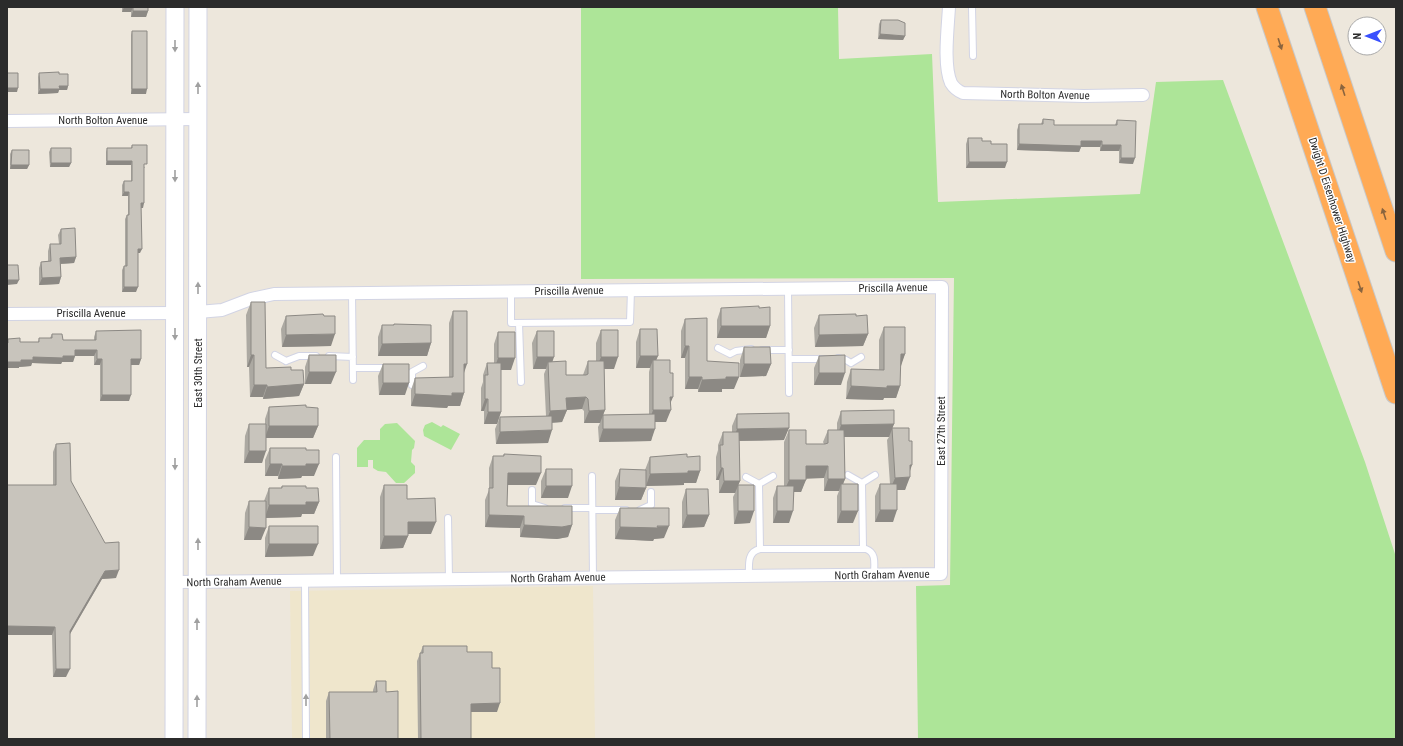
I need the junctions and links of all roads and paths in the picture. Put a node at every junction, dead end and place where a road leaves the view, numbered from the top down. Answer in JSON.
{"nodes":[{"id":1,"x":175,"y":7,"type":"edge"},
{"id":2,"x":198,"y":7,"type":"edge"},
{"id":3,"x":949,"y":7,"type":"edge"},
{"id":4,"x":972,"y":7,"type":"edge"},
{"id":5,"x":1267,"y":7,"type":"edge"},
{"id":6,"x":1315,"y":7,"type":"edge"},
{"id":7,"x":973,"y":56,"type":"dead end"},
{"id":8,"x":1143,"y":95,"type":"dead end"},
{"id":9,"x":175,"y":119,"type":"junction"},
{"id":10,"x":198,"y":119,"type":"junction"},
{"id":11,"x":7,"y":121,"type":"edge"},
{"id":12,"x":1396,"y":250,"type":"edge"},
{"id":13,"x":942,"y":287,"type":"joint"},
{"id":14,"x":788,"y":289,"type":"junction"},
{"id":15,"x":631,"y":290,"type":"junction"},
{"id":16,"x":511,"y":292,"type":"junction"},
{"id":17,"x":352,"y":293,"type":"junction"},
{"id":18,"x":198,"y":312,"type":"junction"},
{"id":19,"x":175,"y":313,"type":"junction"},
{"id":20,"x":7,"y":314,"type":"edge"},
{"id":21,"x":519,"y":323,"type":"junction"},
{"id":22,"x":718,"y":348,"type":"dead end"},
{"id":23,"x":789,"y":350,"type":"junction"},
{"id":24,"x":275,"y":355,"type":"dead end"},
{"id":25,"x":353,"y":357,"type":"junction"},
{"id":26,"x":861,"y":357,"type":"dead end"},
{"id":27,"x":789,"y":359,"type":"junction"},
{"id":28,"x":423,"y":366,"type":"dead end"},
{"id":29,"x":353,"y":368,"type":"junction"},
{"id":30,"x":394,"y":368,"type":"edge"},
{"id":31,"x":353,"y":380,"type":"dead end"},
{"id":32,"x":521,"y":382,"type":"dead end"},
{"id":33,"x":412,"y":385,"type":"dead end"},
{"id":34,"x":789,"y":393,"type":"dead end"},
{"id":35,"x":1396,"y":393,"type":"edge"},
{"id":36,"x":336,"y":457,"type":"dead end"},
{"id":37,"x":848,"y":475,"type":"dead end"},
{"id":38,"x":876,"y":475,"type":"dead end"},
{"id":39,"x":592,"y":476,"type":"dead end"},
{"id":40,"x":773,"y":476,"type":"dead end"},
{"id":41,"x":746,"y":477,"type":"dead end"},
{"id":42,"x":862,"y":483,"type":"junction"},
{"id":43,"x":759,"y":484,"type":"junction"},
{"id":44,"x":532,"y":490,"type":"edge"},
{"id":45,"x":651,"y":492,"type":"edge"},
{"id":46,"x":550,"y":508,"type":"edge"},
{"id":47,"x":557,"y":508,"type":"edge"},
{"id":48,"x":592,"y":509,"type":"junction"},
{"id":49,"x":448,"y":518,"type":"dead end"},
{"id":50,"x":760,"y":548,"type":"junction"},
{"id":51,"x":863,"y":548,"type":"junction"},
{"id":52,"x":941,"y":574,"type":"joint"},
{"id":53,"x":874,"y":575,"type":"junction"},
{"id":54,"x":749,"y":576,"type":"junction"},
{"id":55,"x":593,"y":578,"type":"junction"},
{"id":56,"x":449,"y":579,"type":"junction"},
{"id":57,"x":337,"y":580,"type":"junction"},
{"id":58,"x":305,"y":581,"type":"junction"},
{"id":59,"x":175,"y":582,"type":"junction"},
{"id":60,"x":198,"y":583,"type":"junction"},
{"id":61,"x":174,"y":739,"type":"edge"},
{"id":62,"x":197,"y":739,"type":"edge"},
{"id":63,"x":306,"y":739,"type":"edge"}],
"edges":[{"from":1,"to":9,"type":"main road","name":"East 30th Street","one_way":true},
{"from":10,"to":2,"type":"main road","name":"East 30th Street","one_way":true},
{"from":3,"to":8,"type":"street","name":"North Bolton Avenue"},
{"from":4,"to":7,"type":"lane"},
{"from":5,"to":35,"type":"highway","name":"Dwight D Eisenhower Highway","one_way":true},
{"from":12,"to":6,"type":"highway","one_way":true},
{"from":9,"to":10,"type":"street","name":"North Bolton Avenue"},
{"from":9,"to":11,"type":"street","name":"North Bolton Avenue"},
{"from":9,"to":19,"type":"main road","name":"East 30th Street","one_way":true},
{"from":18,"to":10,"type":"main road","name":"East 30th Street","one_way":true},
{"from":13,"to":14,"type":"street","name":"Priscilla Avenue"},
{"from":13,"to":52,"type":"street","name":"East 27th Street"},
{"from":14,"to":15,"type":"street","name":"Priscilla Avenue"},
{"from":14,"to":23,"type":"lane"},
{"from":15,"to":16,"type":"street","name":"Priscilla Avenue"},
{"from":15,"to":21,"type":"lane"},
{"from":16,"to":17,"type":"street","name":"Priscilla Avenue"},
{"from":16,"to":21,"type":"lane"},
{"from":17,"to":18,"type":"street","name":"Priscilla Avenue"},
{"from":17,"to":25,"type":"lane"},
{"from":60,"to":18,"type":"main road","name":"East 30th Street","one_way":true},
{"from":19,"to":20,"type":"street","name":"Priscilla Avenue"},
{"from":19,"to":59,"type":"main road","name":"East 30th Street","one_way":true},
{"from":21,"to":32,"type":"lane"},
{"from":22,"to":23,"type":"lane"},
{"from":23,"to":27,"type":"lane"},
{"from":24,"to":25,"type":"lane"},
{"from":25,"to":29,"type":"lane"},
{"from":26,"to":27,"type":"lane"},
{"from":27,"to":34,"type":"lane"},
{"from":28,"to":33,"type":"lane"},
{"from":29,"to":30,"type":"lane"},
{"from":29,"to":31,"type":"lane"},
{"from":36,"to":57,"type":"lane"},
{"from":37,"to":42,"type":"lane"},
{"from":38,"to":42,"type":"lane"},
{"from":39,"to":48,"type":"lane"},
{"from":40,"to":43,"type":"lane"},
{"from":41,"to":43,"type":"lane"},
{"from":42,"to":51,"type":"lane"},
{"from":43,"to":50,"type":"lane"},
{"from":44,"to":46,"type":"lane"},
{"from":45,"to":48,"type":"lane"},
{"from":47,"to":48,"type":"lane"},
{"from":48,"to":55,"type":"lane"},
{"from":49,"to":56,"type":"lane"},
{"from":50,"to":51,"type":"lane"},
{"from":50,"to":54,"type":"lane"},
{"from":51,"to":53,"type":"lane"},
{"from":52,"to":53,"type":"street","name":"North Graham Avenue"},
{"from":53,"to":54,"type":"street","name":"North Graham Avenue"},
{"from":54,"to":55,"type":"street","name":"North Graham Avenue"},
{"from":55,"to":56,"type":"street","name":"North Graham Avenue"},
{"from":56,"to":57,"type":"street","name":"North Graham Avenue"},
{"from":57,"to":58,"type":"street","name":"North Graham Avenue"},
{"from":58,"to":60,"type":"street","name":"North Graham Avenue"},
{"from":63,"to":58,"type":"lane","one_way":true},
{"from":59,"to":60,"type":"street","name":"North Graham Avenue"},
{"from":59,"to":61,"type":"main road","name":"East 30th Street"},
{"from":62,"to":60,"type":"main road","name":"East 30th Street","one_way":true}]}
